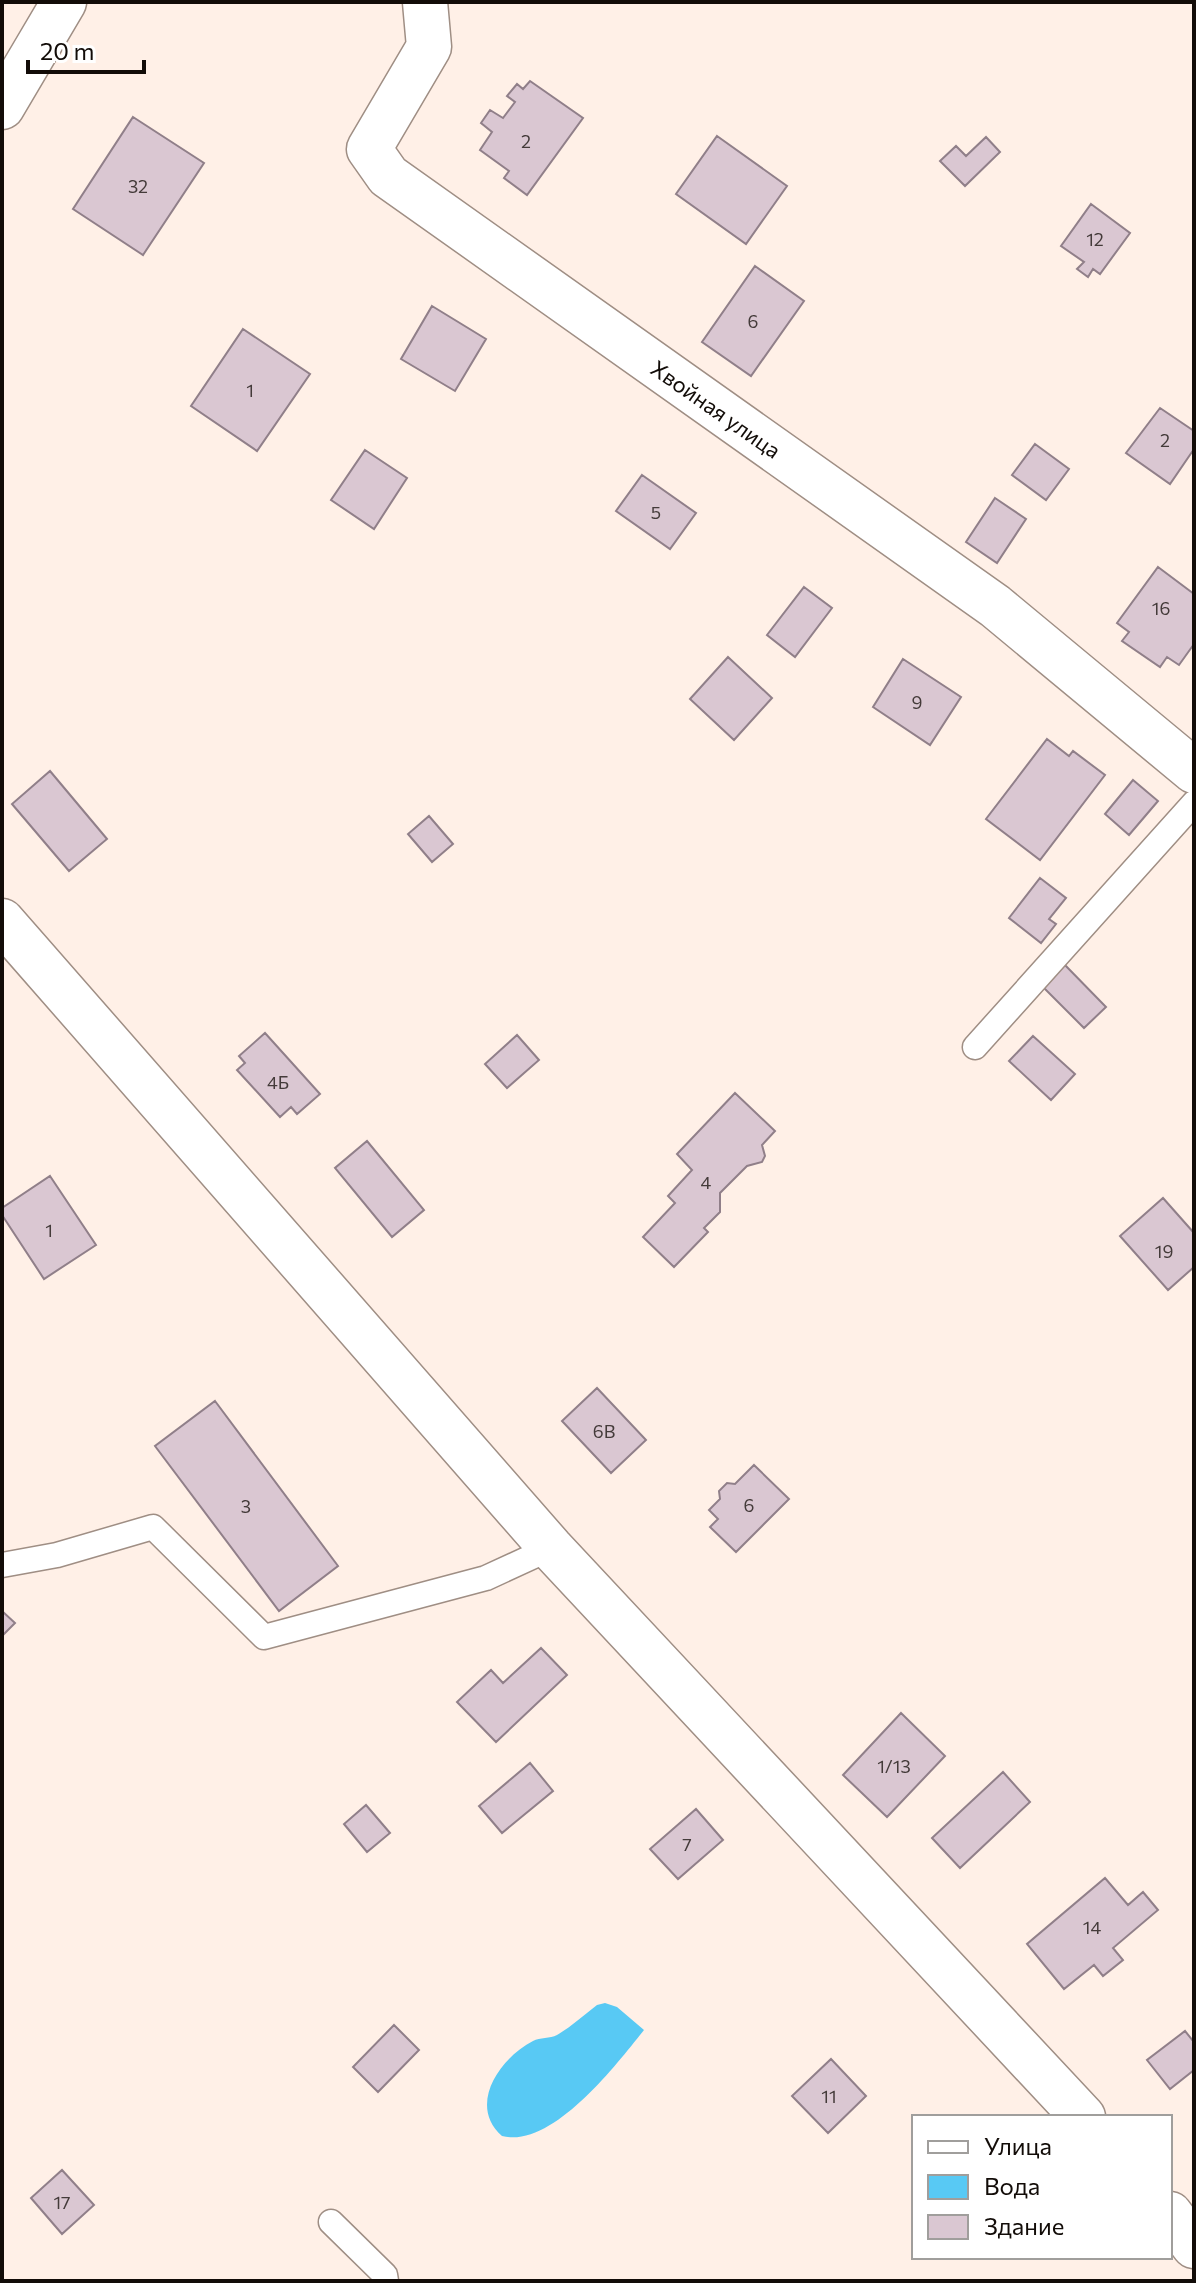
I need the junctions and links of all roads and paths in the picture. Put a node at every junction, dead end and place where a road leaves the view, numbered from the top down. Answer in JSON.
{"nodes":[{"id":1,"x":64,"y":2,"type":"edge"},
{"id":2,"x":425,"y":2,"type":"edge"},
{"id":3,"x":2,"y":107,"type":"edge"},
{"id":4,"x":1189,"y":754,"type":"edge"},
{"id":5,"x":1194,"y":803,"type":"edge"},
{"id":6,"x":2,"y":921,"type":"edge"},
{"id":7,"x":975,"y":1047,"type":"dead end"},
{"id":8,"x":551,"y":1548,"type":"junction"},
{"id":9,"x":2,"y":1565,"type":"edge"},
{"id":10,"x":1081,"y":2115,"type":"edge"},
{"id":11,"x":1172,"y":2217,"type":"edge"},
{"id":12,"x":331,"y":2222,"type":"dead end"},
{"id":13,"x":1194,"y":2246,"type":"edge"},
{"id":14,"x":386,"y":2281,"type":"edge"}],
"edges":[{"from":1,"to":3,"type":"street"},
{"from":2,"to":4,"type":"street","name":"Хвойная улица"},
{"from":5,"to":7,"type":"lane"},
{"from":6,"to":8,"type":"street"},
{"from":8,"to":9,"type":"lane"},
{"from":8,"to":10,"type":"street"},
{"from":11,"to":13,"type":"street"},
{"from":12,"to":14,"type":"lane"}]}
